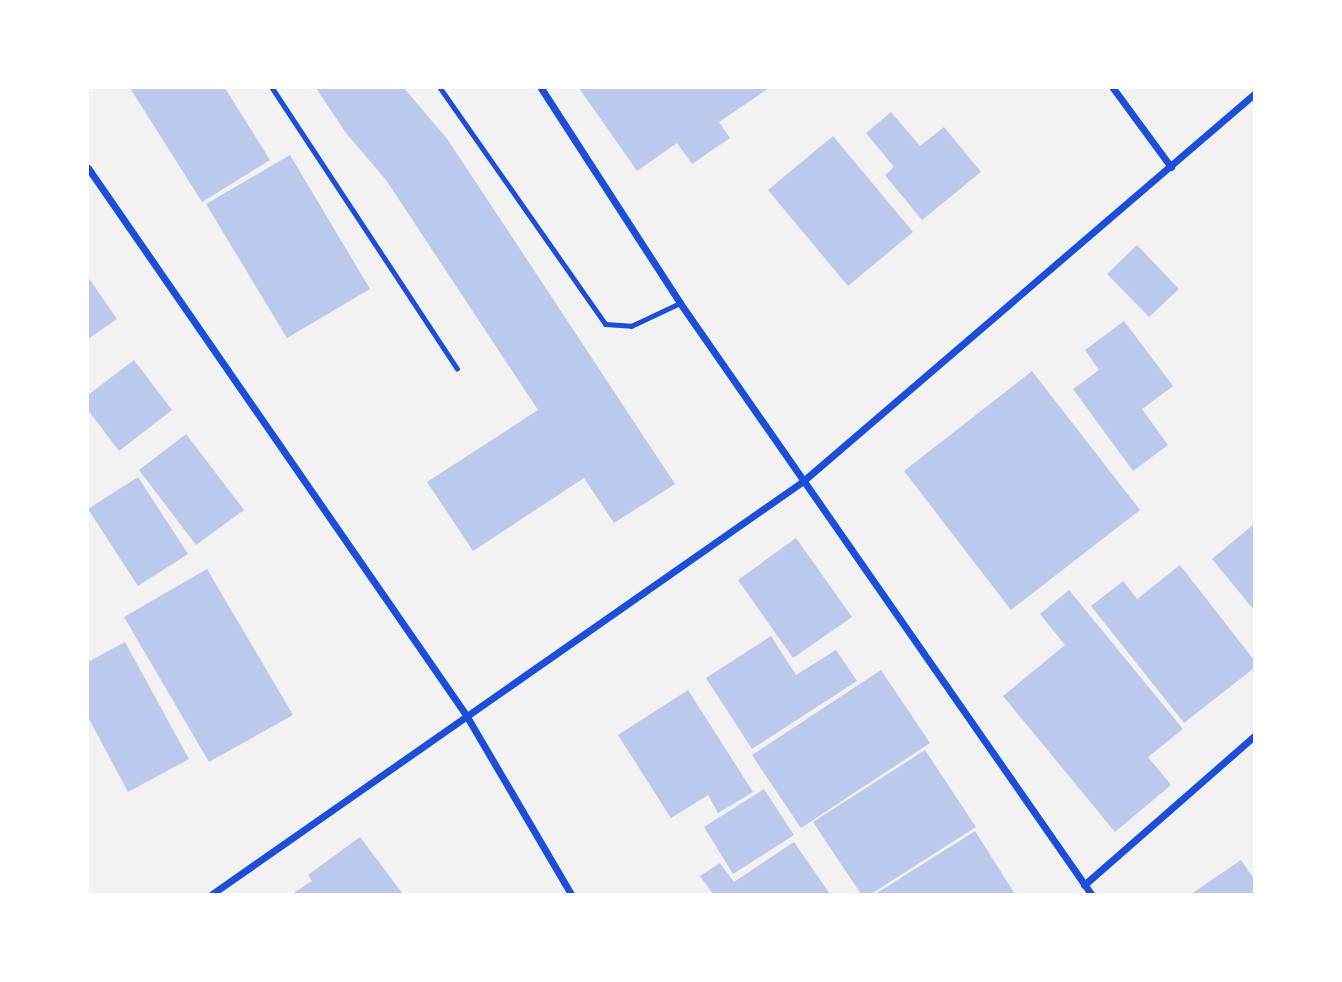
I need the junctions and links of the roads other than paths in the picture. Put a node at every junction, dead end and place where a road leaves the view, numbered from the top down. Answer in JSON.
{"nodes":[{"id":1,"x":272,"y":88,"type":"edge"},
{"id":2,"x":440,"y":88,"type":"edge"},
{"id":3,"x":541,"y":88,"type":"edge"},
{"id":4,"x":1113,"y":88,"type":"edge"},
{"id":5,"x":1255,"y":94,"type":"edge"},
{"id":6,"x":1171,"y":167,"type":"junction"},
{"id":7,"x":88,"y":168,"type":"edge"},
{"id":8,"x":680,"y":303,"type":"junction"},
{"id":9,"x":457,"y":369,"type":"dead end"},
{"id":10,"x":802,"y":482,"type":"junction"},
{"id":11,"x":466,"y":715,"type":"junction"},
{"id":12,"x":1255,"y":736,"type":"edge"},
{"id":13,"x":1084,"y":885,"type":"junction"},
{"id":14,"x":212,"y":894,"type":"edge"},
{"id":15,"x":571,"y":894,"type":"edge"},
{"id":16,"x":1091,"y":894,"type":"edge"}],
"edges":[{"from":1,"to":9,"type":"lane"},
{"from":2,"to":8,"type":"lane"},
{"from":3,"to":8,"type":"street"},
{"from":4,"to":6,"type":"street"},
{"from":5,"to":6,"type":"street"},
{"from":6,"to":10,"type":"street"},
{"from":7,"to":11,"type":"street"},
{"from":8,"to":10,"type":"street"},
{"from":10,"to":11,"type":"street"},
{"from":10,"to":13,"type":"street"},
{"from":11,"to":14,"type":"street"},
{"from":11,"to":15,"type":"street"},
{"from":12,"to":13,"type":"street"},
{"from":13,"to":16,"type":"street"}]}
